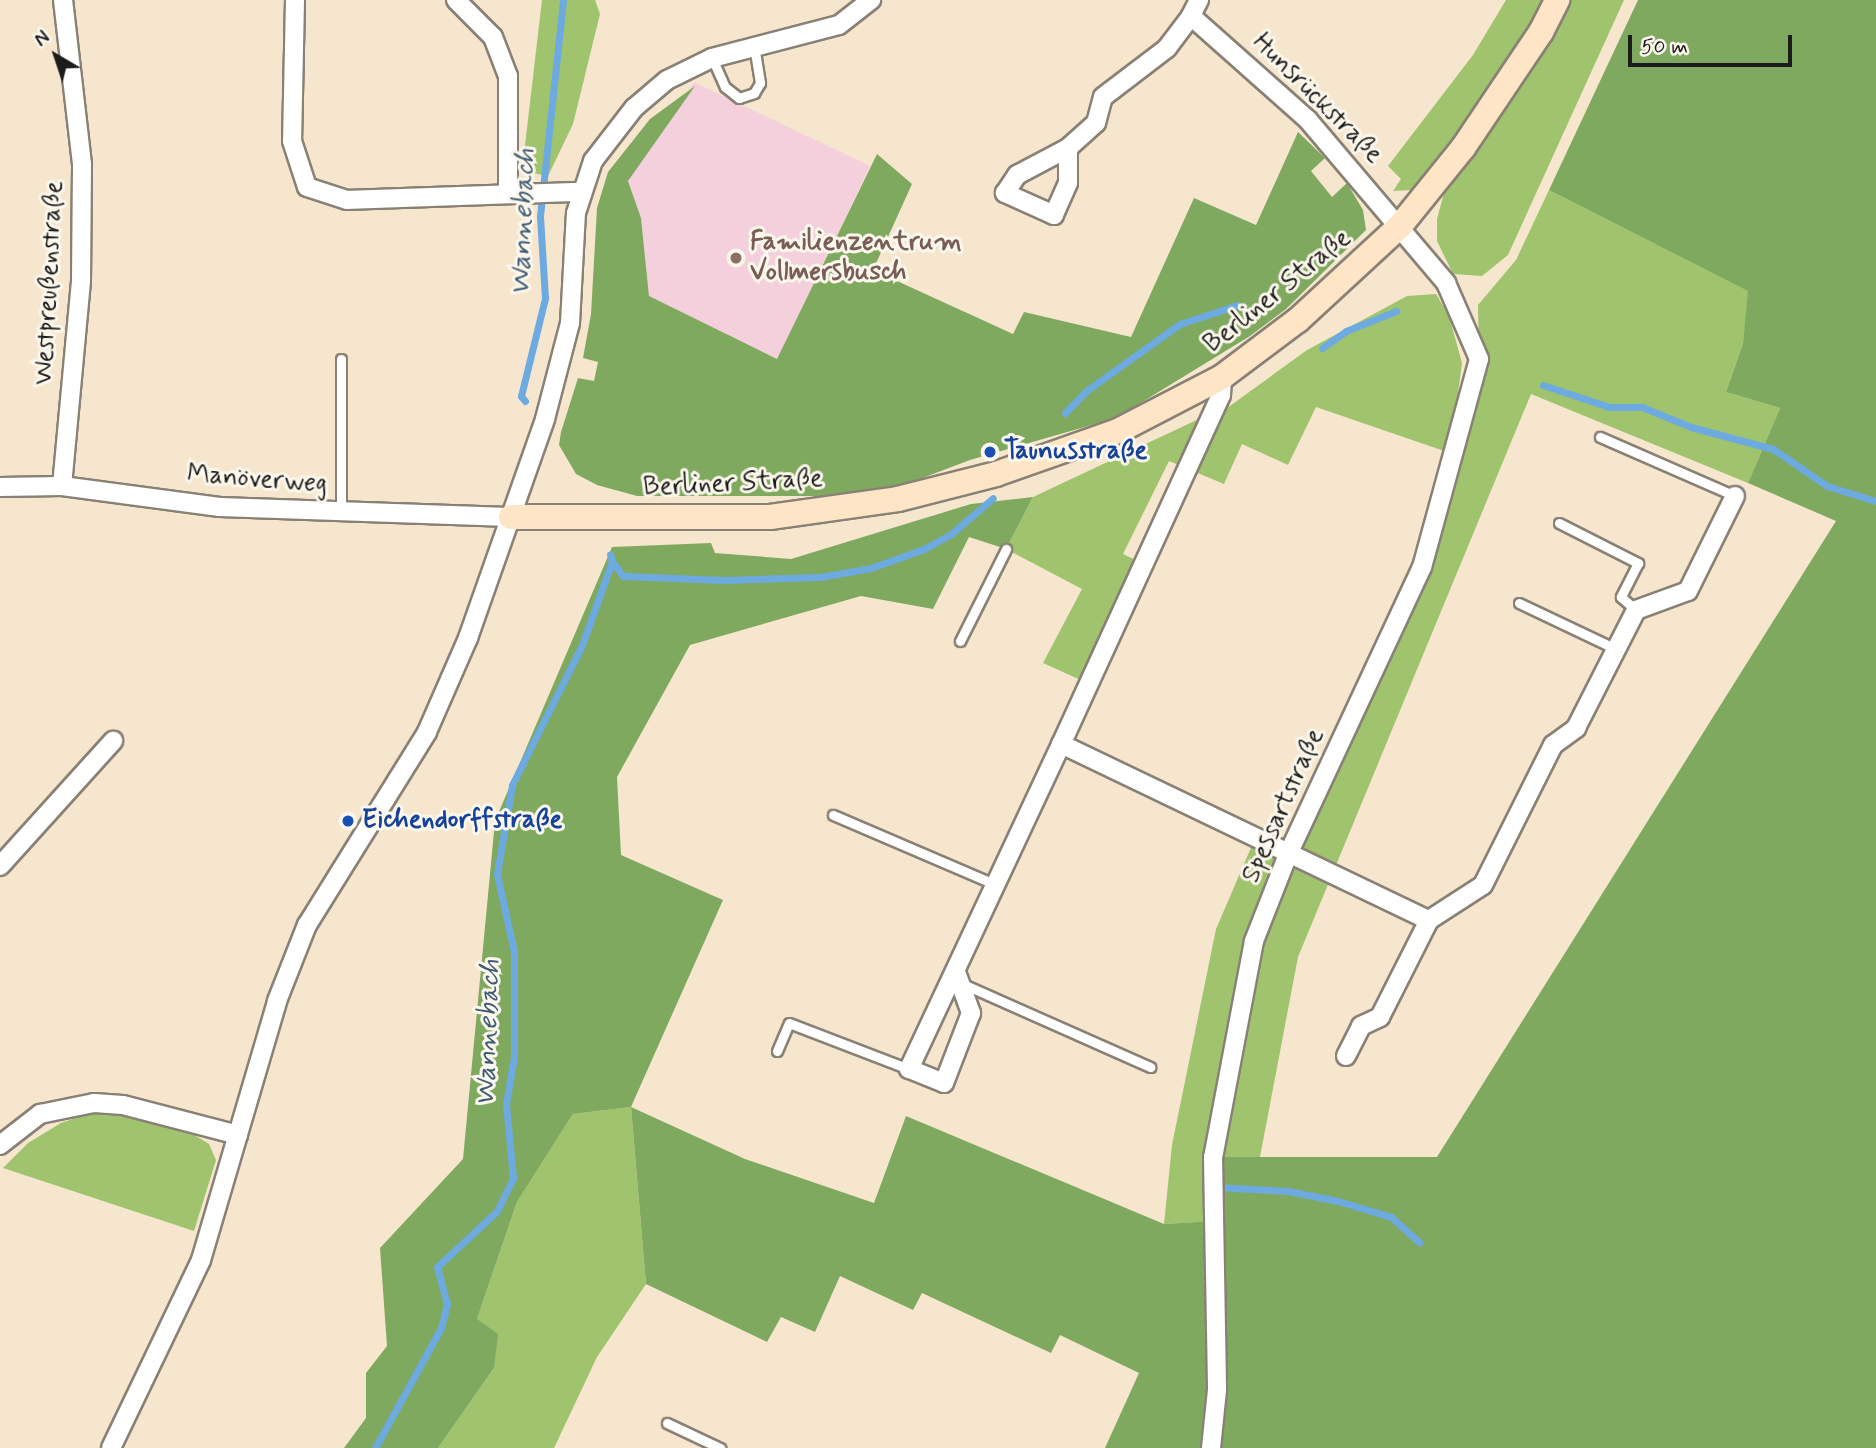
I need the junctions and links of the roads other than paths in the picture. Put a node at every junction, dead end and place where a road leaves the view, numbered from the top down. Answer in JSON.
{"nodes":[{"id":1,"x":63,"y":0,"type":"edge"},
{"id":2,"x":295,"y":0,"type":"edge"},
{"id":3,"x":456,"y":0,"type":"edge"},
{"id":4,"x":871,"y":0,"type":"edge"},
{"id":5,"x":1557,"y":0,"type":"edge"},
{"id":6,"x":1195,"y":8,"type":"edge"},
{"id":7,"x":754,"y":46,"type":"junction"},
{"id":8,"x":712,"y":58,"type":"junction"},
{"id":9,"x":1068,"y":148,"type":"dead end"},
{"id":10,"x":579,"y":192,"type":"junction"},
{"id":11,"x":517,"y":194,"type":"junction"},
{"id":12,"x":1400,"y":226,"type":"junction"},
{"id":13,"x":341,"y":359,"type":"dead end"},
{"id":14,"x":1223,"y":377,"type":"junction"},
{"id":15,"x":1600,"y":437,"type":"dead end"},
{"id":16,"x":62,"y":486,"type":"junction"},
{"id":17,"x":0,"y":487,"type":"edge"},
{"id":18,"x":1735,"y":496,"type":"joint"},
{"id":19,"x":341,"y":511,"type":"junction"},
{"id":20,"x":511,"y":517,"type":"junction"},
{"id":21,"x":1559,"y":523,"type":"dead end"},
{"id":22,"x":1006,"y":549,"type":"dead end"},
{"id":23,"x":1519,"y":603,"type":"dead end"},
{"id":24,"x":1636,"y":610,"type":"junction"},
{"id":25,"x":960,"y":641,"type":"dead end"},
{"id":26,"x":1616,"y":649,"type":"junction"},
{"id":27,"x":113,"y":741,"type":"dead end"},
{"id":28,"x":1060,"y":744,"type":"junction"},
{"id":29,"x":833,"y":815,"type":"dead end"},
{"id":30,"x":1289,"y":852,"type":"junction"},
{"id":31,"x":0,"y":866,"type":"edge"},
{"id":32,"x":994,"y":884,"type":"junction"},
{"id":33,"x":1429,"y":919,"type":"junction"},
{"id":34,"x":960,"y":978,"type":"junction"},
{"id":35,"x":777,"y":1051,"type":"dead end"},
{"id":36,"x":1346,"y":1056,"type":"dead end"},
{"id":37,"x":1150,"y":1067,"type":"dead end"},
{"id":38,"x":909,"y":1069,"type":"junction"},
{"id":39,"x":238,"y":1135,"type":"junction"},
{"id":40,"x":0,"y":1145,"type":"edge"},
{"id":41,"x":667,"y":1423,"type":"dead end"},
{"id":42,"x":111,"y":1448,"type":"edge"},
{"id":43,"x":720,"y":1448,"type":"edge"},
{"id":44,"x":1211,"y":1448,"type":"edge"}],
"edges":[{"from":1,"to":16,"type":"street","name":"Westpreußenstraße"},
{"from":2,"to":11,"type":"street"},
{"from":3,"to":11,"type":"street"},
{"from":4,"to":7,"type":"street"},
{"from":5,"to":12,"type":"street","name":"Berliner Straße"},
{"from":6,"to":9,"type":"street","name":"Hunsrückstraße"},
{"from":6,"to":12,"type":"street","name":"Hunsrückstraße"},
{"from":7,"to":8,"type":"street"},
{"from":7,"to":8,"type":"lane"},
{"from":8,"to":10,"type":"street"},
{"from":10,"to":11,"type":"street"},
{"from":10,"to":20,"type":"street"},
{"from":12,"to":14,"type":"street","name":"Berliner Straße"},
{"from":12,"to":30,"type":"street","name":"Spessartstraße"},
{"from":13,"to":19,"type":"lane"},
{"from":14,"to":20,"type":"street","name":"Berliner Straße"},
{"from":14,"to":28,"type":"street"},
{"from":15,"to":18,"type":"lane"},
{"from":16,"to":17,"type":"street","name":"Manöverweg"},
{"from":16,"to":19,"type":"street","name":"Manöverweg"},
{"from":18,"to":24,"type":"street"},
{"from":19,"to":20,"type":"street","name":"Manöverweg"},
{"from":20,"to":39,"type":"street"},
{"from":21,"to":24,"type":"lane"},
{"from":22,"to":25,"type":"lane"},
{"from":23,"to":26,"type":"lane"},
{"from":24,"to":26,"type":"street"},
{"from":26,"to":33,"type":"street"},
{"from":27,"to":31,"type":"street"},
{"from":28,"to":30,"type":"street"},
{"from":28,"to":32,"type":"street"},
{"from":29,"to":32,"type":"lane"},
{"from":30,"to":33,"type":"street"},
{"from":30,"to":44,"type":"street","name":"Spessartstraße"},
{"from":32,"to":34,"type":"street"},
{"from":33,"to":36,"type":"street"},
{"from":34,"to":37,"type":"lane"},
{"from":34,"to":38,"type":"street"},
{"from":34,"to":38,"type":"street"},
{"from":35,"to":38,"type":"lane"},
{"from":39,"to":40,"type":"street"},
{"from":39,"to":42,"type":"street"},
{"from":41,"to":43,"type":"lane"}]}
